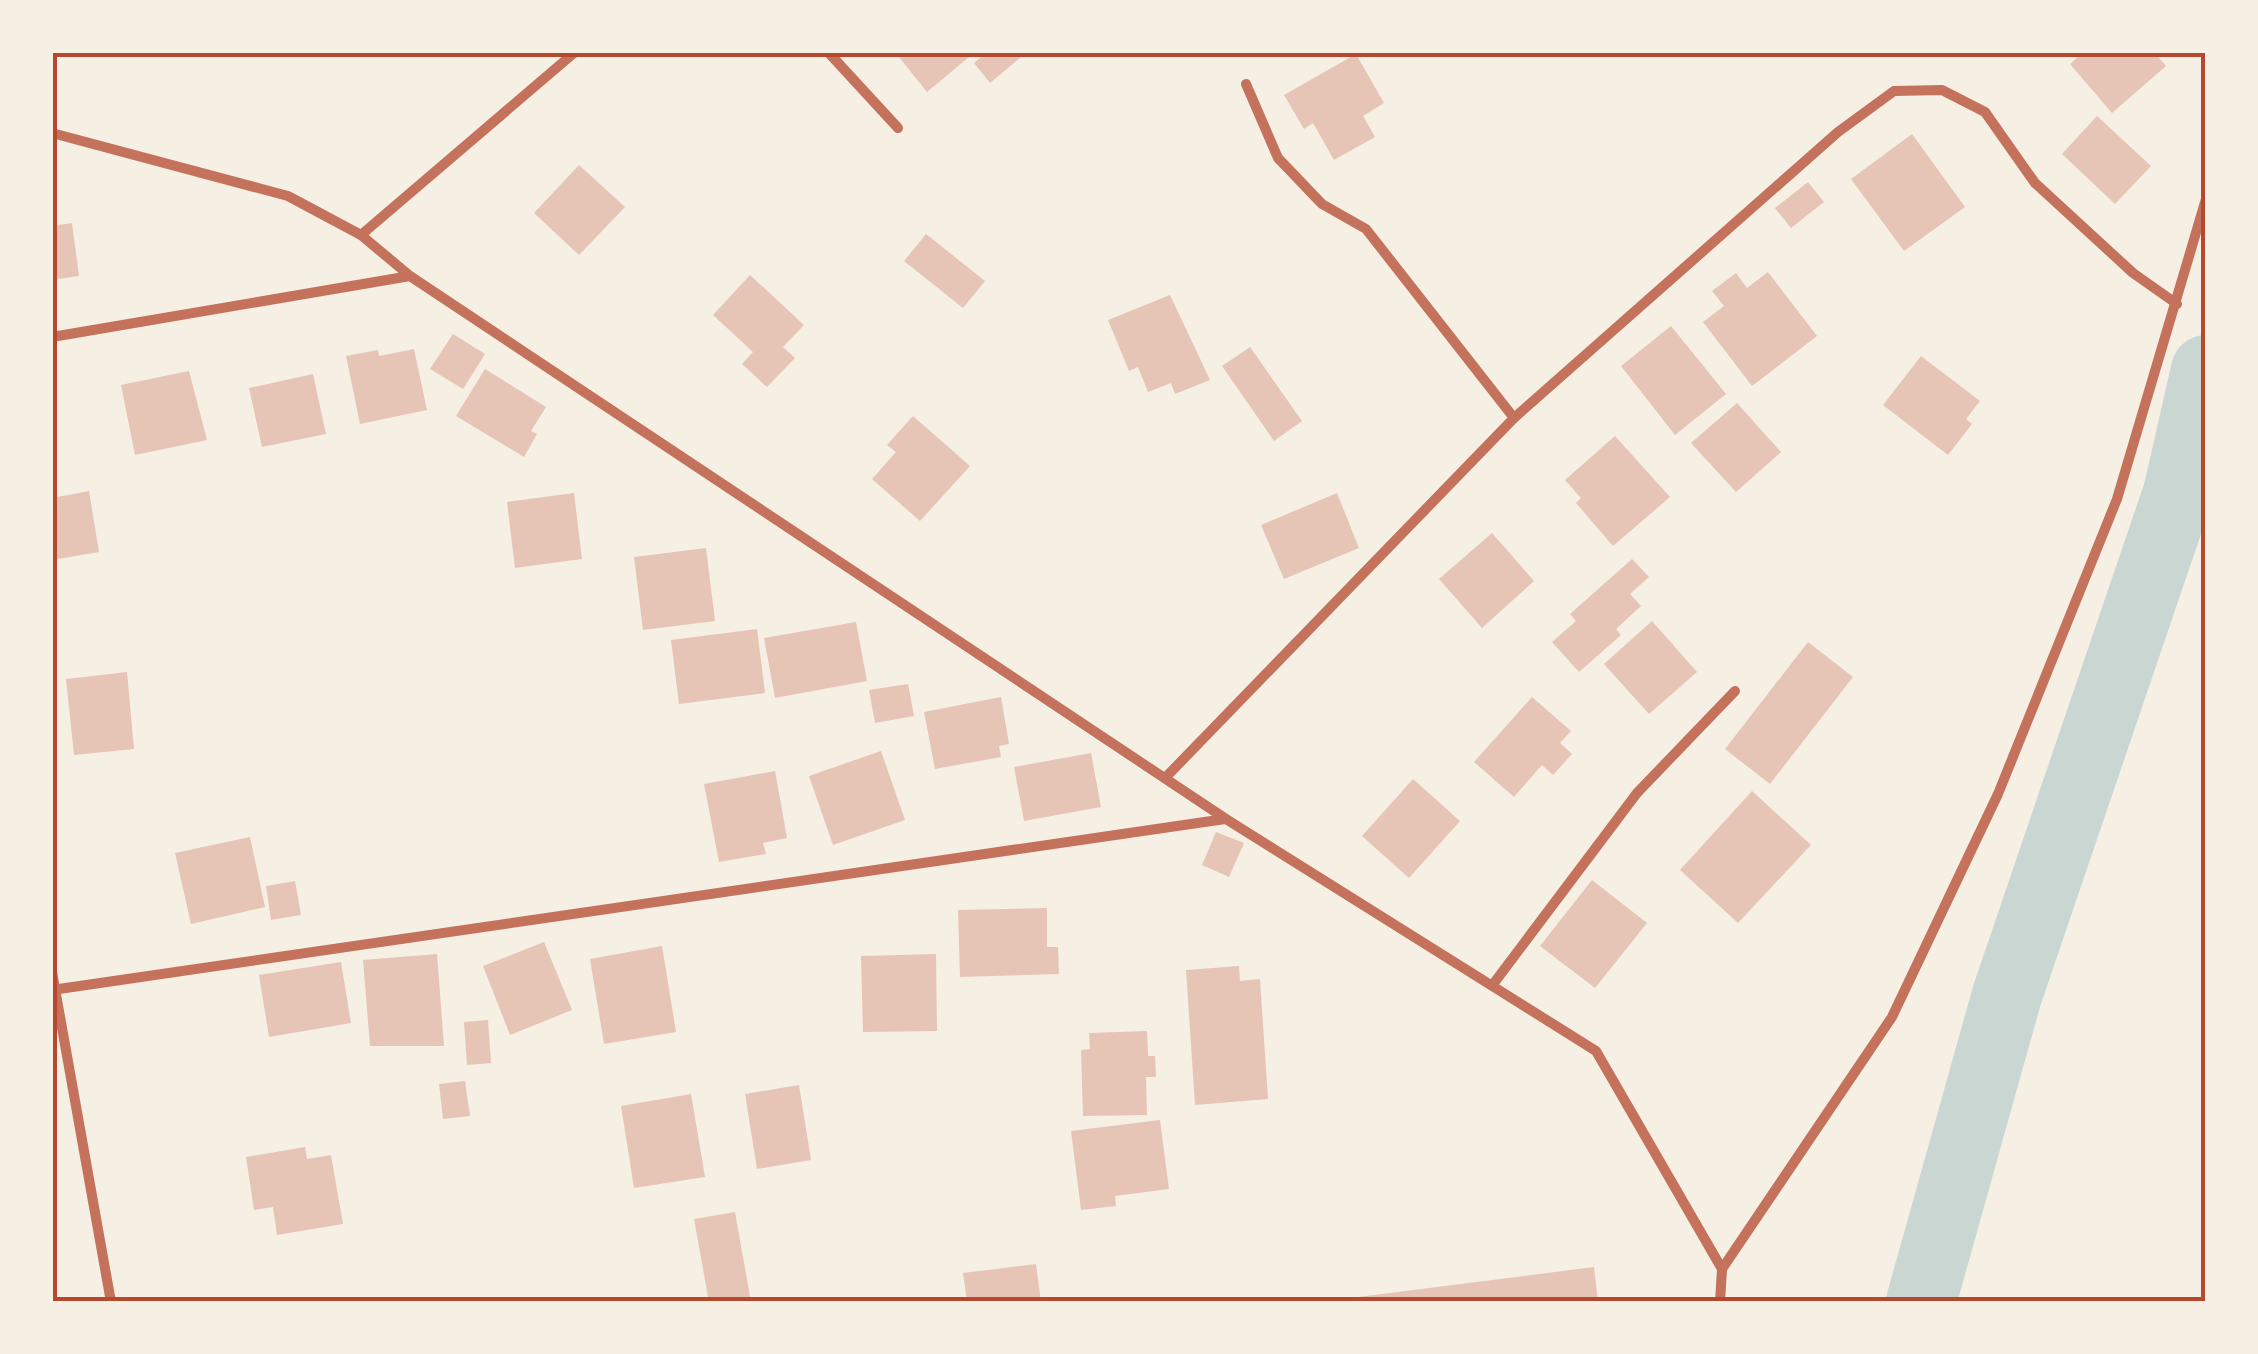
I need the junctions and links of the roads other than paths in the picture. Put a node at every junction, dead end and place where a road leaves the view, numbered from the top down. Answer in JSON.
{"nodes":[{"id":1,"x":575,"y":52,"type":"edge"},
{"id":2,"x":828,"y":52,"type":"edge"},
{"id":3,"x":1246,"y":84,"type":"dead end"},
{"id":4,"x":898,"y":128,"type":"dead end"},
{"id":5,"x":52,"y":133,"type":"edge"},
{"id":6,"x":2206,"y":199,"type":"edge"},
{"id":7,"x":360,"y":235,"type":"junction"},
{"id":8,"x":410,"y":276,"type":"junction"},
{"id":9,"x":2177,"y":304,"type":"junction"},
{"id":10,"x":52,"y":337,"type":"edge"},
{"id":11,"x":1514,"y":418,"type":"junction"},
{"id":12,"x":1735,"y":692,"type":"dead end"},
{"id":13,"x":1166,"y":776,"type":"junction"},
{"id":14,"x":1226,"y":818,"type":"junction"},
{"id":15,"x":52,"y":972,"type":"edge"},
{"id":16,"x":1494,"y":983,"type":"junction"},
{"id":17,"x":54,"y":990,"type":"edge"},
{"id":18,"x":1722,"y":1269,"type":"junction"},
{"id":19,"x":111,"y":1302,"type":"edge"},
{"id":20,"x":1720,"y":1302,"type":"edge"}],
"edges":[{"from":1,"to":7,"type":"street"},
{"from":2,"to":4,"type":"street"},
{"from":3,"to":11,"type":"street"},
{"from":5,"to":7,"type":"street"},
{"from":6,"to":9,"type":"street"},
{"from":7,"to":8,"type":"street"},
{"from":8,"to":10,"type":"street"},
{"from":8,"to":13,"type":"street"},
{"from":9,"to":11,"type":"street"},
{"from":9,"to":18,"type":"street"},
{"from":11,"to":13,"type":"street"},
{"from":12,"to":16,"type":"street"},
{"from":13,"to":14,"type":"street"},
{"from":14,"to":16,"type":"street"},
{"from":14,"to":17,"type":"street"},
{"from":15,"to":17,"type":"street"},
{"from":16,"to":18,"type":"street"},
{"from":17,"to":19,"type":"street"},
{"from":18,"to":20,"type":"street"}]}
